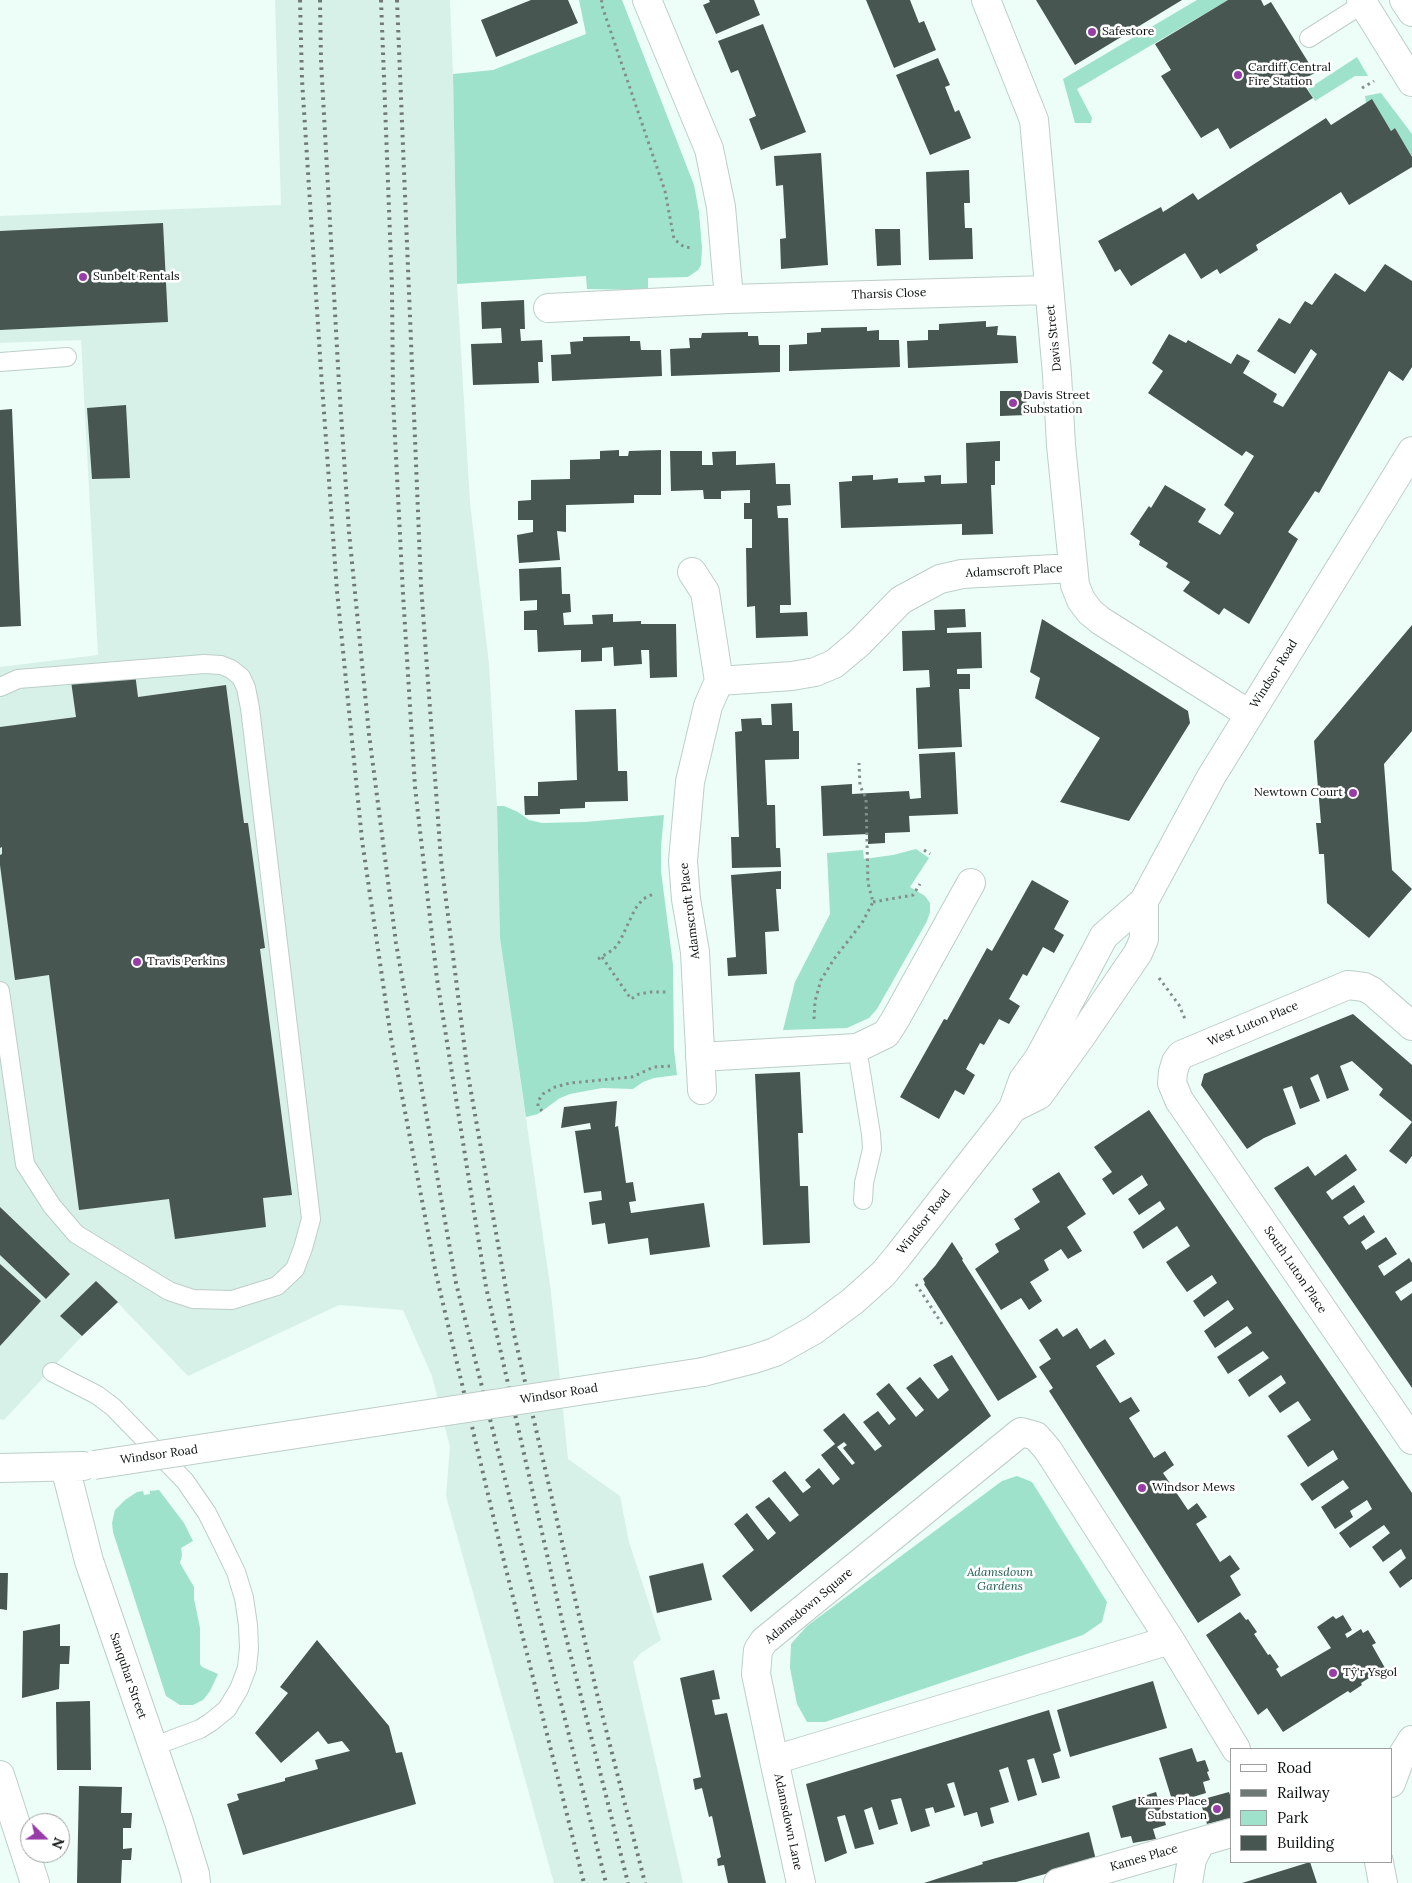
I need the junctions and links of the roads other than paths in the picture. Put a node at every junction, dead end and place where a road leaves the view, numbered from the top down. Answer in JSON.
{"nodes":[{"id":1,"x":647,"y":0,"type":"edge"},
{"id":2,"x":986,"y":0,"type":"edge"},
{"id":3,"x":1404,"y":0,"type":"edge"},
{"id":4,"x":1364,"y":1,"type":"edge"},
{"id":5,"x":1412,"y":12,"type":"edge"},
{"id":6,"x":1309,"y":38,"type":"dead end"},
{"id":7,"x":1412,"y":82,"type":"edge"},
{"id":8,"x":1048,"y":290,"type":"junction"},
{"id":9,"x":729,"y":299,"type":"junction"},
{"id":10,"x":548,"y":308,"type":"dead end"},
{"id":11,"x":67,"y":357,"type":"dead end"},
{"id":12,"x":0,"y":362,"type":"edge"},
{"id":13,"x":1412,"y":451,"type":"edge"},
{"id":14,"x":1073,"y":568,"type":"junction"},
{"id":15,"x":692,"y":572,"type":"dead end"},
{"id":16,"x":719,"y":681,"type":"junction"},
{"id":17,"x":0,"y":687,"type":"edge"},
{"id":18,"x":1249,"y":714,"type":"junction"},
{"id":19,"x":971,"y":883,"type":"dead end"},
{"id":20,"x":1144,"y":901,"type":"junction"},
{"id":21,"x":0,"y":991,"type":"edge"},
{"id":22,"x":1412,"y":1026,"type":"edge"},
{"id":23,"x":857,"y":1048,"type":"junction"},
{"id":24,"x":700,"y":1057,"type":"junction"},
{"id":25,"x":702,"y":1090,"type":"dead end"},
{"id":26,"x":1179,"y":1100,"type":"joint"},
{"id":27,"x":1013,"y":1108,"type":"junction"},
{"id":28,"x":863,"y":1200,"type":"dead end"},
{"id":29,"x":52,"y":1372,"type":"dead end"},
{"id":30,"x":1412,"y":1440,"type":"edge"},
{"id":31,"x":65,"y":1467,"type":"junction"},
{"id":32,"x":0,"y":1468,"type":"edge"},
{"id":33,"x":1170,"y":1640,"type":"junction"},
{"id":34,"x":1412,"y":1740,"type":"edge"},
{"id":35,"x":152,"y":1746,"type":"junction"},
{"id":36,"x":1235,"y":1748,"type":"edge"},
{"id":37,"x":774,"y":1760,"type":"junction"},
{"id":38,"x":0,"y":1775,"type":"edge"},
{"id":39,"x":1392,"y":1780,"type":"edge"},
{"id":40,"x":1230,"y":1833,"type":"edge"},
{"id":41,"x":1201,"y":1842,"type":"junction"},
{"id":42,"x":1379,"y":1863,"type":"edge"},
{"id":43,"x":36,"y":1883,"type":"edge"},
{"id":44,"x":196,"y":1883,"type":"edge"},
{"id":45,"x":801,"y":1883,"type":"edge"},
{"id":46,"x":1058,"y":1883,"type":"edge"},
{"id":47,"x":1188,"y":1883,"type":"edge"},
{"id":48,"x":1383,"y":1883,"type":"edge"}],
"edges":[{"from":1,"to":9,"type":"street"},
{"from":2,"to":8,"type":"street","name":"Davis Street"},
{"from":3,"to":5,"type":"street"},
{"from":4,"to":6,"type":"lane"},
{"from":4,"to":7,"type":"street"},
{"from":8,"to":9,"type":"street","name":"Tharsis Close"},
{"from":8,"to":14,"type":"street","name":"Davis Street"},
{"from":9,"to":10,"type":"street","name":"Tharsis Close"},
{"from":11,"to":12,"type":"lane"},
{"from":13,"to":18,"type":"street","name":"Windsor Road"},
{"from":14,"to":16,"type":"street","name":"Adamscroft Place"},
{"from":14,"to":18,"type":"street","name":"Davis Street"},
{"from":15,"to":16,"type":"street"},
{"from":16,"to":24,"type":"street","name":"Adamscroft Place"},
{"from":17,"to":21,"type":"lane"},
{"from":18,"to":20,"type":"street","name":"Windsor Road"},
{"from":19,"to":23,"type":"street"},
{"from":20,"to":27,"type":"street","name":"Windsor Road"},
{"from":20,"to":27,"type":"street","name":"Windsor Road"},
{"from":22,"to":26,"type":"street","name":"West Luton Place"},
{"from":23,"to":24,"type":"street"},
{"from":23,"to":28,"type":"lane"},
{"from":24,"to":25,"type":"street","name":"Adamscroft Place"},
{"from":26,"to":30,"type":"street","name":"South Luton Place"},
{"from":27,"to":31,"type":"street","name":"Windsor Road","bridge":true},
{"from":29,"to":35,"type":"lane"},
{"from":31,"to":32,"type":"street","name":"Windsor Road"},
{"from":31,"to":35,"type":"street","name":"Sanquhar Street"},
{"from":33,"to":36,"type":"street","name":"Adamsdown Square"},
{"from":33,"to":37,"type":"street"},
{"from":33,"to":37,"type":"street","name":"Adamsdown Square"},
{"from":34,"to":39,"type":"street"},
{"from":35,"to":44,"type":"street","name":"Sanquhar Street"},
{"from":37,"to":45,"type":"street","name":"Adamsdown Lane"},
{"from":38,"to":43,"type":"street"},
{"from":40,"to":41,"type":"street","name":"Kames Place"},
{"from":41,"to":46,"type":"street","name":"Kames Place"},
{"from":41,"to":47,"type":"street"},
{"from":42,"to":48,"type":"street"}]}
